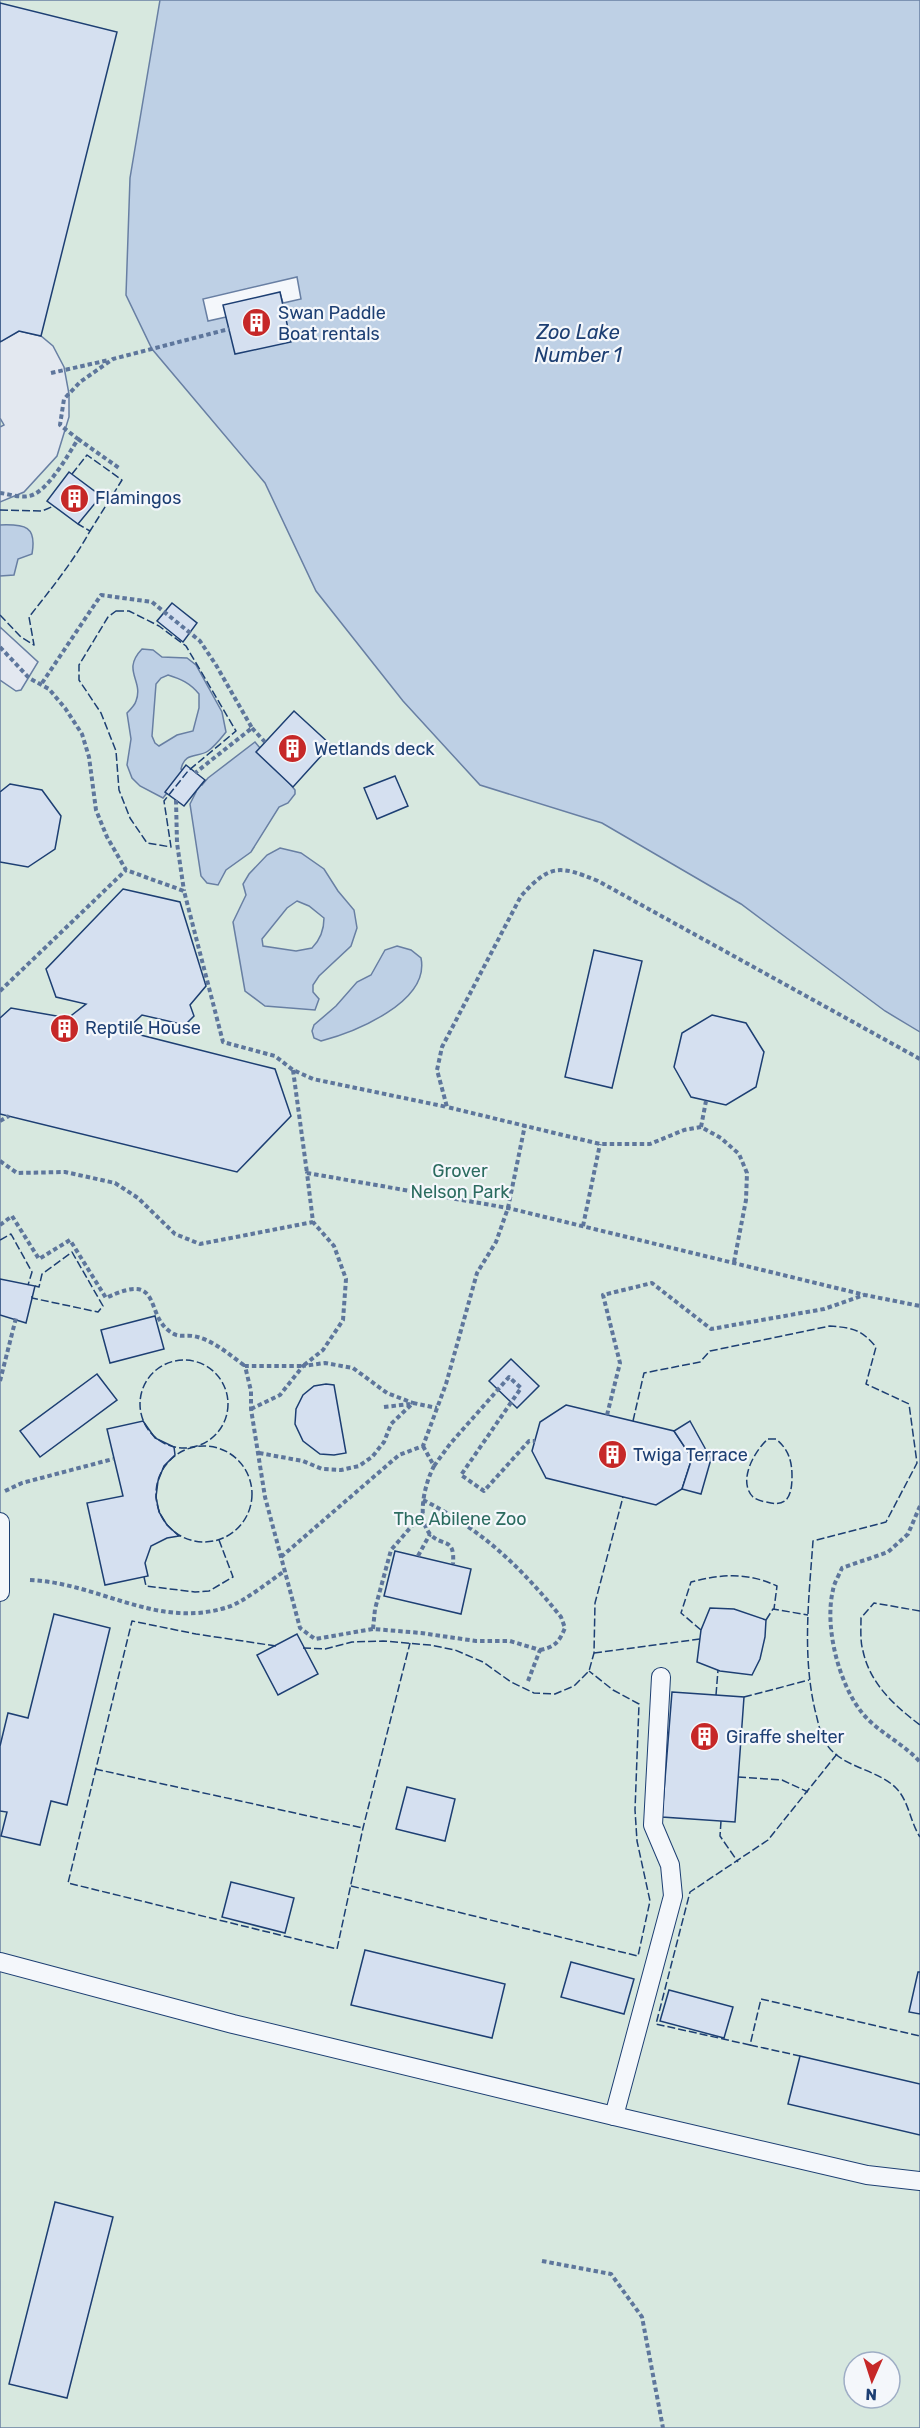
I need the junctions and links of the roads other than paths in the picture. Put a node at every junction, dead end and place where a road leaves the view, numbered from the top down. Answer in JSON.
{"nodes":[{"id":1,"x":0,"y":1522,"type":"edge"},
{"id":2,"x":1,"y":1585,"type":"edge"},
{"id":3,"x":661,"y":1677,"type":"dead end"},
{"id":4,"x":0,"y":1962,"type":"edge"},
{"id":5,"x":614,"y":2116,"type":"junction"},
{"id":6,"x":920,"y":2181,"type":"edge"}],
"edges":[{"from":1,"to":2,"type":"lane"},
{"from":3,"to":5,"type":"lane"},
{"from":4,"to":5,"type":"lane"},
{"from":5,"to":6,"type":"lane"}]}
